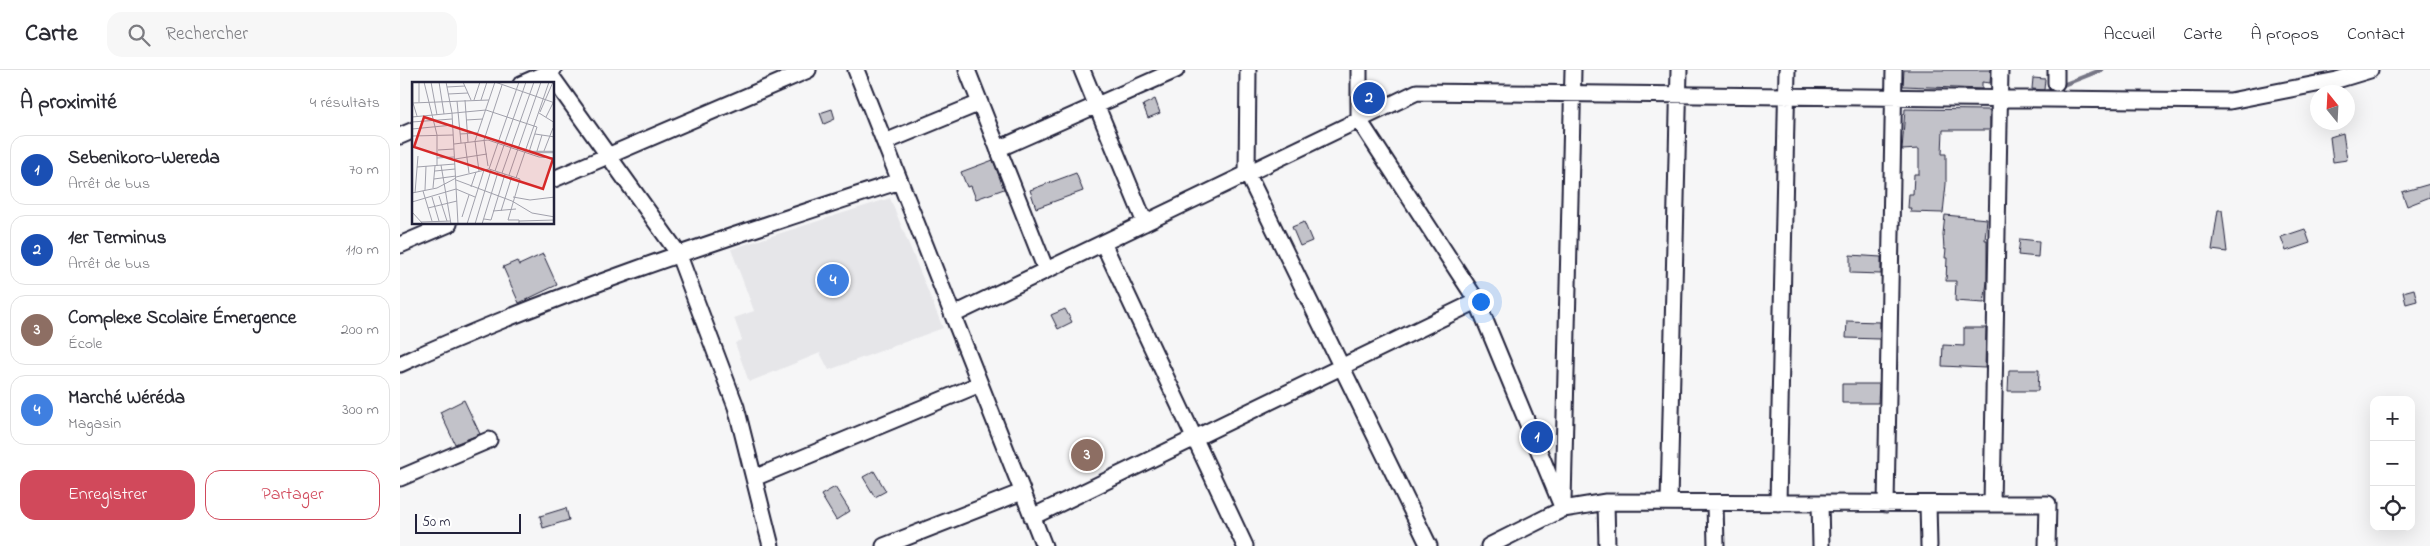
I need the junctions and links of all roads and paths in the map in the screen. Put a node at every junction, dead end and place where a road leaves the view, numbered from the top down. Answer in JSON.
{"nodes":[{"id":1,"x":808,"y":70,"type":"edge"},
{"id":2,"x":856,"y":70,"type":"edge"},
{"id":3,"x":967,"y":70,"type":"edge"},
{"id":4,"x":1082,"y":70,"type":"edge"},
{"id":5,"x":1176,"y":70,"type":"edge"},
{"id":6,"x":1248,"y":70,"type":"edge"},
{"id":7,"x":1359,"y":70,"type":"edge"},
{"id":8,"x":1572,"y":70,"type":"edge"},
{"id":9,"x":1679,"y":70,"type":"edge"},
{"id":10,"x":1786,"y":70,"type":"edge"},
{"id":11,"x":1894,"y":70,"type":"edge"},
{"id":12,"x":2000,"y":70,"type":"edge"},
{"id":13,"x":2370,"y":70,"type":"edge"},
{"id":14,"x":549,"y":71,"type":"edge"},
{"id":15,"x":525,"y":82,"type":"edge"},
{"id":16,"x":1572,"y":94,"type":"junction"},
{"id":17,"x":1678,"y":95,"type":"junction"},
{"id":18,"x":1786,"y":96,"type":"junction"},
{"id":19,"x":1893,"y":97,"type":"junction"},
{"id":20,"x":2000,"y":98,"type":"junction"},
{"id":21,"x":980,"y":103,"type":"junction"},
{"id":22,"x":1096,"y":105,"type":"junction"},
{"id":23,"x":1359,"y":120,"type":"junction"},
{"id":24,"x":412,"y":131,"type":"edge"},
{"id":25,"x":400,"y":136,"type":"edge"},
{"id":26,"x":885,"y":142,"type":"junction"},
{"id":27,"x":998,"y":148,"type":"junction"},
{"id":28,"x":608,"y":156,"type":"junction"},
{"id":29,"x":1247,"y":173,"type":"junction"},
{"id":30,"x":555,"y":179,"type":"edge"},
{"id":31,"x":900,"y":181,"type":"junction"},
{"id":32,"x":1144,"y":223,"type":"junction"},
{"id":33,"x":447,"y":225,"type":"edge"},
{"id":34,"x":1103,"y":243,"type":"junction"},
{"id":35,"x":400,"y":245,"type":"edge"},
{"id":36,"x":678,"y":253,"type":"junction"},
{"id":37,"x":1046,"y":270,"type":"junction"},
{"id":38,"x":1477,"y":301,"type":"junction"},
{"id":39,"x":952,"y":315,"type":"junction"},
{"id":40,"x":400,"y":364,"type":"edge"},
{"id":41,"x":1341,"y":367,"type":"junction"},
{"id":42,"x":980,"y":384,"type":"junction"},
{"id":43,"x":1194,"y":438,"type":"junction"},
{"id":44,"x":489,"y":440,"type":"dead end"},
{"id":45,"x":400,"y":478,"type":"edge"},
{"id":46,"x":754,"y":478,"type":"junction"},
{"id":47,"x":1022,"y":492,"type":"junction"},
{"id":48,"x":1606,"y":502,"type":"junction"},
{"id":49,"x":1669,"y":502,"type":"junction"},
{"id":50,"x":1715,"y":503,"type":"junction"},
{"id":51,"x":1778,"y":503,"type":"junction"},
{"id":52,"x":1820,"y":503,"type":"junction"},
{"id":53,"x":1886,"y":504,"type":"junction"},
{"id":54,"x":1928,"y":504,"type":"junction"},
{"id":55,"x":1992,"y":504,"type":"junction"},
{"id":56,"x":1563,"y":509,"type":"junction"},
{"id":57,"x":1032,"y":517,"type":"junction"},
{"id":58,"x":1507,"y":541,"type":"edge"},
{"id":59,"x":771,"y":546,"type":"edge"},
{"id":60,"x":884,"y":546,"type":"edge"},
{"id":61,"x":1044,"y":546,"type":"edge"},
{"id":62,"x":1245,"y":546,"type":"edge"},
{"id":63,"x":1429,"y":546,"type":"edge"},
{"id":64,"x":1489,"y":546,"type":"edge"},
{"id":65,"x":1607,"y":546,"type":"edge"},
{"id":66,"x":1716,"y":546,"type":"edge"},
{"id":67,"x":1821,"y":546,"type":"edge"},
{"id":68,"x":1929,"y":546,"type":"edge"},
{"id":69,"x":2047,"y":546,"type":"edge"}],
"edges":[{"from":1,"to":28,"type":"street"},
{"from":2,"to":26,"type":"street"},
{"from":3,"to":21,"type":"street"},
{"from":4,"to":22,"type":"street"},
{"from":5,"to":22,"type":"street"},
{"from":6,"to":29,"type":"street"},
{"from":7,"to":23,"type":"street"},
{"from":8,"to":16,"type":"street"},
{"from":9,"to":17,"type":"street"},
{"from":10,"to":18,"type":"street"},
{"from":11,"to":19,"type":"street"},
{"from":12,"to":20,"type":"street"},
{"from":13,"to":20,"type":"street"},
{"from":14,"to":15,"type":"street"},
{"from":14,"to":28,"type":"street"},
{"from":16,"to":17,"type":"street"},
{"from":16,"to":23,"type":"street"},
{"from":16,"to":56,"type":"street"},
{"from":17,"to":18,"type":"street"},
{"from":17,"to":49,"type":"street"},
{"from":18,"to":19,"type":"street"},
{"from":18,"to":51,"type":"street"},
{"from":19,"to":20,"type":"street"},
{"from":19,"to":53,"type":"street"},
{"from":20,"to":55,"type":"street"},
{"from":21,"to":26,"type":"street"},
{"from":21,"to":27,"type":"street"},
{"from":22,"to":27,"type":"street"},
{"from":22,"to":32,"type":"street"},
{"from":23,"to":29,"type":"street"},
{"from":23,"to":38,"type":"street"},
{"from":24,"to":25,"type":"street"},
{"from":26,"to":31,"type":"street"},
{"from":27,"to":37,"type":"street"},
{"from":28,"to":30,"type":"street"},
{"from":28,"to":36,"type":"street"},
{"from":29,"to":32,"type":"street"},
{"from":29,"to":41,"type":"street"},
{"from":31,"to":36,"type":"street"},
{"from":31,"to":39,"type":"street"},
{"from":32,"to":34,"type":"street"},
{"from":33,"to":35,"type":"street"},
{"from":34,"to":37,"type":"street"},
{"from":34,"to":43,"type":"street"},
{"from":36,"to":40,"type":"street"},
{"from":36,"to":46,"type":"street"},
{"from":37,"to":39,"type":"street"},
{"from":38,"to":41,"type":"street"},
{"from":38,"to":56,"type":"street"},
{"from":39,"to":42,"type":"street"},
{"from":41,"to":43,"type":"street"},
{"from":41,"to":63,"type":"street"},
{"from":42,"to":46,"type":"street"},
{"from":42,"to":47,"type":"street"},
{"from":43,"to":57,"type":"street"},
{"from":43,"to":62,"type":"street"},
{"from":44,"to":45,"type":"street"},
{"from":46,"to":59,"type":"street"},
{"from":47,"to":57,"type":"street"},
{"from":47,"to":60,"type":"street"},
{"from":48,"to":49,"type":"street"},
{"from":48,"to":56,"type":"street"},
{"from":48,"to":65,"type":"street"},
{"from":49,"to":50,"type":"street"},
{"from":50,"to":51,"type":"street"},
{"from":50,"to":66,"type":"street"},
{"from":51,"to":52,"type":"street"},
{"from":52,"to":53,"type":"street"},
{"from":52,"to":67,"type":"street"},
{"from":53,"to":54,"type":"street"},
{"from":54,"to":55,"type":"street"},
{"from":54,"to":68,"type":"street"},
{"from":55,"to":69,"type":"street"},
{"from":56,"to":58,"type":"street"},
{"from":57,"to":61,"type":"street"},
{"from":58,"to":64,"type":"street"}]}
